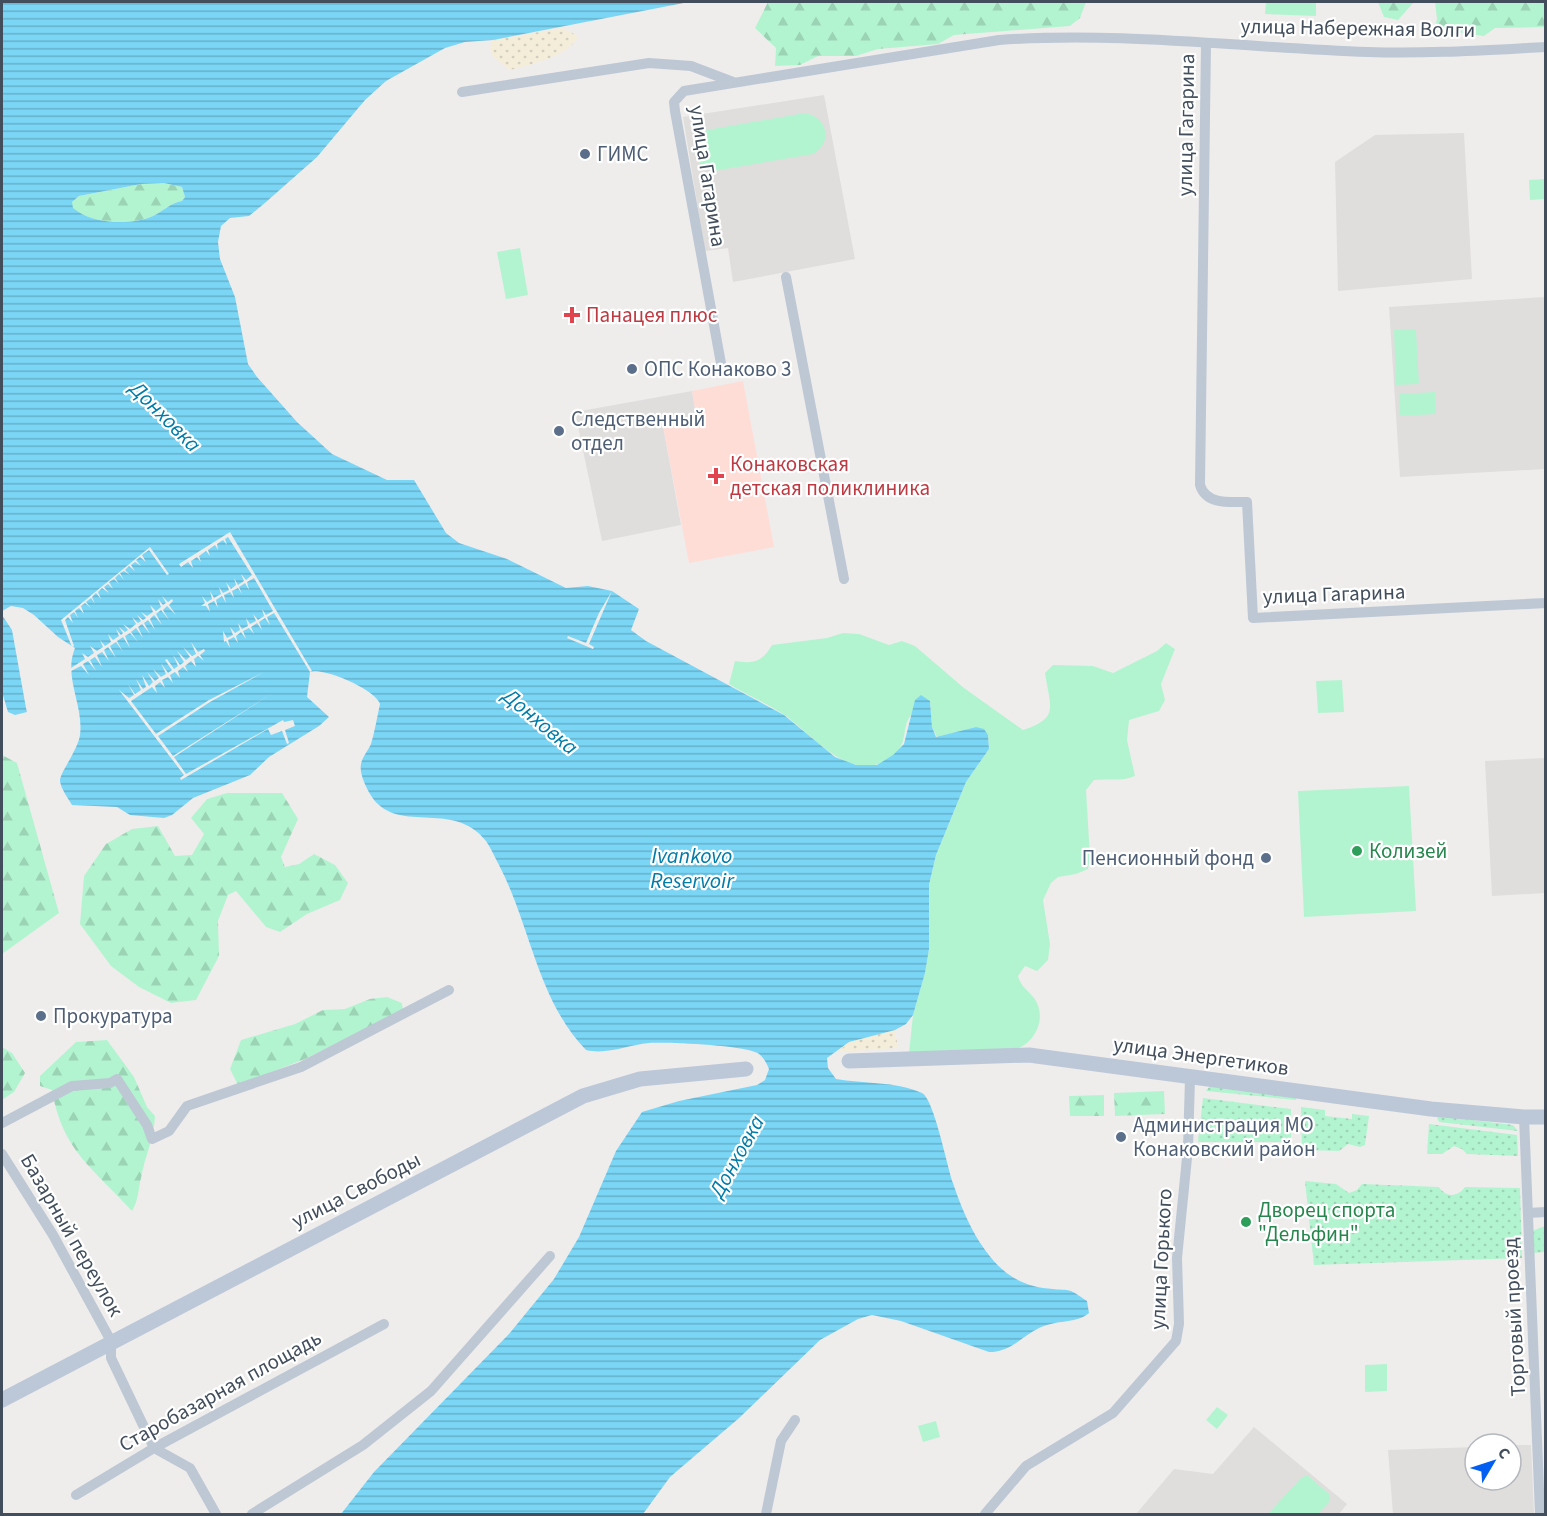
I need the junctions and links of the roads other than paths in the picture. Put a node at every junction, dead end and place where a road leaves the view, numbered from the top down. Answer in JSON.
{"nodes":[{"id":1,"x":1206,"y":43,"type":"junction"},
{"id":2,"x":1545,"y":47,"type":"edge"},
{"id":3,"x":733,"y":82,"type":"junction"},
{"id":4,"x":462,"y":92,"type":"dead end"},
{"id":5,"x":786,"y":277,"type":"dead end"},
{"id":6,"x":722,"y":369,"type":"dead end"},
{"id":7,"x":844,"y":579,"type":"dead end"},
{"id":8,"x":1545,"y":603,"type":"edge"},
{"id":9,"x":449,"y":990,"type":"dead end"},
{"id":10,"x":849,"y":1061,"type":"dead end"},
{"id":11,"x":746,"y":1069,"type":"dead end"},
{"id":12,"x":1190,"y":1078,"type":"junction"},
{"id":13,"x":1545,"y":1117,"type":"edge"},
{"id":14,"x":1524,"y":1118,"type":"junction"},
{"id":15,"x":2,"y":1123,"type":"edge"},
{"id":16,"x":2,"y":1154,"type":"edge"},
{"id":17,"x":1545,"y":1212,"type":"edge"},
{"id":18,"x":1528,"y":1213,"type":"junction"},
{"id":19,"x":549,"y":1256,"type":"dead end"},
{"id":20,"x":384,"y":1324,"type":"dead end"},
{"id":21,"x":111,"y":1341,"type":"junction"},
{"id":22,"x":2,"y":1400,"type":"edge"},
{"id":23,"x":795,"y":1420,"type":"dead end"},
{"id":24,"x":154,"y":1448,"type":"junction"},
{"id":25,"x":76,"y":1495,"type":"dead end"},
{"id":26,"x":216,"y":1515,"type":"edge"},
{"id":27,"x":252,"y":1515,"type":"edge"},
{"id":28,"x":766,"y":1515,"type":"edge"},
{"id":29,"x":986,"y":1515,"type":"edge"},
{"id":30,"x":1540,"y":1515,"type":"edge"}],
"edges":[{"from":1,"to":2,"type":"street","name":"улица Набережная Волги"},
{"from":1,"to":3,"type":"street","name":"улица Гагарина"},
{"from":1,"to":8,"type":"street","name":"улица Гагарина"},
{"from":3,"to":4,"type":"street"},
{"from":3,"to":6,"type":"street","name":"улица Гагарина"},
{"from":5,"to":7,"type":"street"},
{"from":9,"to":15,"type":"street"},
{"from":10,"to":12,"type":"main road","name":"улица Энергетиков"},
{"from":11,"to":21,"type":"main road","name":"улица Свободы"},
{"from":12,"to":14,"type":"main road","name":"улица Энергетиков"},
{"from":12,"to":29,"type":"street","name":"улица Горького"},
{"from":13,"to":14,"type":"main road","name":"улица Энергетиков"},
{"from":14,"to":18,"type":"street","name":"Торговый проезд"},
{"from":16,"to":21,"type":"street","name":"Базарный переулок"},
{"from":17,"to":18,"type":"street"},
{"from":18,"to":30,"type":"street","name":"Торговый проезд"},
{"from":19,"to":27,"type":"street"},
{"from":20,"to":24,"type":"street","name":"Старобазарная площадь"},
{"from":21,"to":22,"type":"main road","name":"улица Свободы"},
{"from":21,"to":24,"type":"street","name":"Базарный переулок"},
{"from":23,"to":28,"type":"street"},
{"from":24,"to":25,"type":"street","name":"Старобазарная площадь"},
{"from":24,"to":26,"type":"street"}]}
